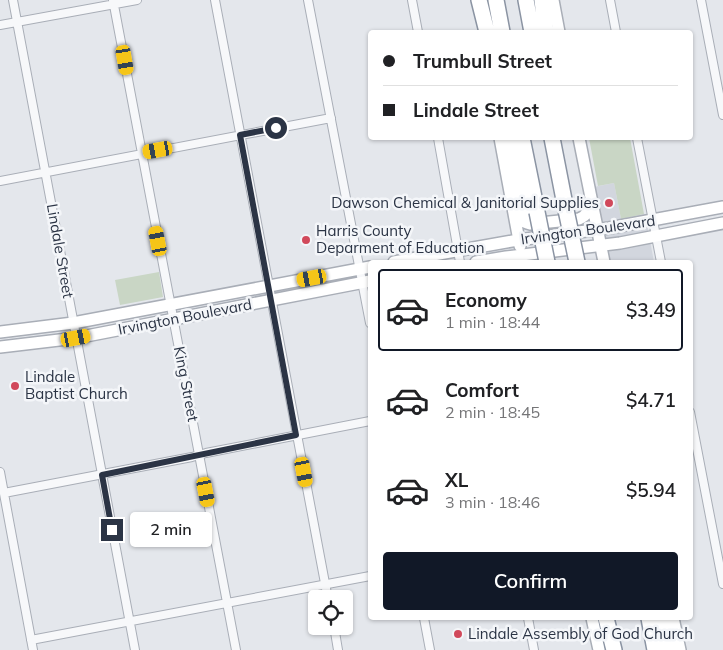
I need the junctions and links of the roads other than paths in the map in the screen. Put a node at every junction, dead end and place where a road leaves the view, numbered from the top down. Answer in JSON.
{"nodes":[{"id":1,"x":12,"y":0,"type":"edge"},
{"id":2,"x":137,"y":0,"type":"edge"},
{"id":3,"x":215,"y":0,"type":"edge"},
{"id":4,"x":308,"y":0,"type":"edge"},
{"id":5,"x":412,"y":0,"type":"edge"},
{"id":6,"x":474,"y":0,"type":"edge"},
{"id":7,"x":479,"y":0,"type":"edge"},
{"id":8,"x":496,"y":0,"type":"edge"},
{"id":9,"x":526,"y":0,"type":"edge"},
{"id":10,"x":542,"y":0,"type":"edge"},
{"id":11,"x":552,"y":0,"type":"edge"},
{"id":12,"x":610,"y":0,"type":"edge"},
{"id":13,"x":701,"y":0,"type":"edge"},
{"id":14,"x":114,"y":2,"type":"edge"},
{"id":15,"x":17,"y":22,"type":"junction"},
{"id":16,"x":0,"y":25,"type":"edge"},
{"id":17,"x":418,"y":30,"type":"edge"},
{"id":18,"x":480,"y":30,"type":"edge"},
{"id":19,"x":486,"y":30,"type":"edge"},
{"id":20,"x":502,"y":30,"type":"edge"},
{"id":21,"x":532,"y":30,"type":"edge"},
{"id":22,"x":546,"y":30,"type":"edge"},
{"id":23,"x":559,"y":30,"type":"edge"},
{"id":24,"x":616,"y":30,"type":"edge"},
{"id":25,"x":723,"y":115,"type":"edge"},
{"id":26,"x":330,"y":118,"type":"junction"},
{"id":27,"x":240,"y":135,"type":"junction"},
{"id":28,"x":438,"y":140,"type":"edge"},
{"id":29,"x":500,"y":140,"type":"edge"},
{"id":30,"x":511,"y":140,"type":"edge"},
{"id":31,"x":522,"y":140,"type":"edge"},
{"id":32,"x":552,"y":140,"type":"edge"},
{"id":33,"x":557,"y":140,"type":"edge"},
{"id":34,"x":579,"y":140,"type":"edge"},
{"id":35,"x":637,"y":140,"type":"edge"},
{"id":36,"x":142,"y":153,"type":"junction"},
{"id":37,"x":46,"y":173,"type":"junction"},
{"id":38,"x":0,"y":181,"type":"edge"},
{"id":39,"x":562,"y":190,"type":"junction"},
{"id":40,"x":591,"y":198,"type":"junction"},
{"id":41,"x":512,"y":206,"type":"junction"},
{"id":42,"x":723,"y":208,"type":"edge"},
{"id":43,"x":532,"y":213,"type":"junction"},
{"id":44,"x":653,"y":221,"type":"junction"},
{"id":45,"x":723,"y":223,"type":"edge"},
{"id":46,"x":598,"y":230,"type":"junction"},
{"id":47,"x":656,"y":236,"type":"junction"},
{"id":48,"x":518,"y":240,"type":"junction"},
{"id":49,"x":601,"y":245,"type":"junction"},
{"id":50,"x":460,"y":257,"type":"edge"},
{"id":51,"x":522,"y":259,"type":"edge"},
{"id":52,"x":420,"y":260,"type":"edge"},
{"id":53,"x":507,"y":260,"type":"edge"},
{"id":54,"x":537,"y":260,"type":"edge"},
{"id":55,"x":546,"y":260,"type":"edge"},
{"id":56,"x":577,"y":260,"type":"edge"},
{"id":57,"x":604,"y":260,"type":"edge"},
{"id":58,"x":661,"y":260,"type":"edge"},
{"id":59,"x":365,"y":268,"type":"edge"},
{"id":60,"x":366,"y":282,"type":"edge"},
{"id":61,"x":269,"y":285,"type":"junction"},
{"id":62,"x":271,"y":300,"type":"junction"},
{"id":63,"x":368,"y":302,"type":"edge"},
{"id":64,"x":171,"y":304,"type":"junction"},
{"id":65,"x":173,"y":319,"type":"junction"},
{"id":66,"x":73,"y":323,"type":"junction"},
{"id":67,"x":0,"y":332,"type":"edge"},
{"id":68,"x":76,"y":338,"type":"junction"},
{"id":69,"x":0,"y":347,"type":"edge"},
{"id":70,"x":368,"y":420,"type":"edge"},
{"id":71,"x":693,"y":428,"type":"edge"},
{"id":72,"x":296,"y":435,"type":"junction"},
{"id":73,"x":199,"y":455,"type":"junction"},
{"id":74,"x":0,"y":472,"type":"edge"},
{"id":75,"x":102,"y":475,"type":"junction"},
{"id":76,"x":4,"y":493,"type":"junction"},
{"id":77,"x":368,"y":576,"type":"edge"},
{"id":78,"x":723,"y":584,"type":"edge"},
{"id":79,"x":326,"y":585,"type":"junction"},
{"id":80,"x":327,"y":590,"type":"edge"},
{"id":81,"x":228,"y":603,"type":"junction"},
{"id":82,"x":424,"y":620,"type":"edge"},
{"id":83,"x":528,"y":620,"type":"edge"},
{"id":84,"x":592,"y":620,"type":"edge"},
{"id":85,"x":606,"y":620,"type":"edge"},
{"id":86,"x":616,"y":620,"type":"edge"},
{"id":87,"x":649,"y":620,"type":"edge"},
{"id":88,"x":664,"y":620,"type":"edge"},
{"id":89,"x":673,"y":620,"type":"edge"},
{"id":90,"x":129,"y":622,"type":"junction"},
{"id":91,"x":336,"y":635,"type":"edge"},
{"id":92,"x":31,"y":640,"type":"junction"},
{"id":93,"x":32,"y":650,"type":"edge"},
{"id":94,"x":135,"y":650,"type":"edge"},
{"id":95,"x":236,"y":650,"type":"edge"},
{"id":96,"x":338,"y":650,"type":"edge"},
{"id":97,"x":430,"y":650,"type":"edge"},
{"id":98,"x":534,"y":650,"type":"edge"},
{"id":99,"x":598,"y":650,"type":"edge"},
{"id":100,"x":614,"y":650,"type":"edge"},
{"id":101,"x":622,"y":650,"type":"edge"},
{"id":102,"x":655,"y":650,"type":"edge"},
{"id":103,"x":669,"y":650,"type":"edge"},
{"id":104,"x":680,"y":650,"type":"edge"}],
"edges":[{"from":1,"to":15,"type":"street","name":"Lindale Street"},
{"from":2,"to":14,"type":"street"},
{"from":3,"to":27,"type":"street"},
{"from":4,"to":26,"type":"street"},
{"from":5,"to":17,"type":"street"},
{"from":6,"to":18,"type":"main road"},
{"from":7,"to":19,"type":"highway"},
{"from":8,"to":20,"type":"highway"},
{"from":9,"to":21,"type":"highway"},
{"from":10,"to":22,"type":"highway"},
{"from":11,"to":23,"type":"main road"},
{"from":12,"to":24,"type":"street"},
{"from":13,"to":25,"type":"street"},
{"from":14,"to":15,"type":"street"},
{"from":14,"to":36,"type":"street","name":"King Street"},
{"from":15,"to":16,"type":"street"},
{"from":15,"to":37,"type":"street","name":"Lindale Street"},
{"from":26,"to":27,"type":"street"},
{"from":26,"to":59,"type":"street"},
{"from":27,"to":36,"type":"street"},
{"from":27,"to":61,"type":"street"},
{"from":28,"to":50,"type":"street"},
{"from":29,"to":41,"type":"main road"},
{"from":30,"to":43,"type":"highway"},
{"from":31,"to":43,"type":"highway"},
{"from":32,"to":39,"type":"highway"},
{"from":33,"to":39,"type":"highway"},
{"from":34,"to":40,"type":"main road"},
{"from":35,"to":44,"type":"street"},
{"from":36,"to":37,"type":"street"},
{"from":36,"to":64,"type":"street","name":"King Street"},
{"from":37,"to":38,"type":"street"},
{"from":37,"to":66,"type":"street","name":"Lindale Street"},
{"from":39,"to":56,"type":"highway","bridge":true},
{"from":40,"to":41,"type":"main road"},
{"from":40,"to":46,"type":"main road"},
{"from":41,"to":48,"type":"main road"},
{"from":42,"to":44,"type":"main road","name":"Irvington Boulevard"},
{"from":43,"to":54,"type":"highway"},
{"from":43,"to":55,"type":"highway","bridge":true},
{"from":44,"to":46,"type":"main road","name":"Irvington Boulevard"},
{"from":44,"to":47,"type":"street"},
{"from":45,"to":47,"type":"main road","name":"Irvington Boulevard"},
{"from":46,"to":48,"type":"main road","name":"Irvington Boulevard"},
{"from":46,"to":49,"type":"main road"},
{"from":47,"to":49,"type":"main road","name":"Irvington Boulevard"},
{"from":47,"to":58,"type":"street"},
{"from":48,"to":50,"type":"main road","name":"Irvington Boulevard"},
{"from":48,"to":51,"type":"main road"},
{"from":49,"to":51,"type":"main road","name":"Irvington Boulevard"},
{"from":49,"to":57,"type":"main road"},
{"from":50,"to":52,"type":"main road","name":"Irvington Boulevard"},
{"from":51,"to":53,"type":"main road","name":"Irvington Boulevard"},
{"from":59,"to":60,"type":"street"},
{"from":59,"to":61,"type":"main road","name":"Irvington Boulevard"},
{"from":60,"to":62,"type":"main road","name":"Irvington Boulevard"},
{"from":60,"to":63,"type":"street"},
{"from":61,"to":62,"type":"street"},
{"from":61,"to":64,"type":"main road","name":"Irvington Boulevard"},
{"from":62,"to":65,"type":"main road","name":"Irvington Boulevard"},
{"from":62,"to":72,"type":"street"},
{"from":64,"to":65,"type":"street","name":"King Street"},
{"from":64,"to":66,"type":"main road","name":"Irvington Boulevard"},
{"from":65,"to":68,"type":"main road","name":"Irvington Boulevard"},
{"from":65,"to":73,"type":"street","name":"King Street"},
{"from":66,"to":67,"type":"main road","name":"Irvington Boulevard"},
{"from":66,"to":68,"type":"street","name":"Lindale Street"},
{"from":68,"to":69,"type":"main road","name":"Irvington Boulevard"},
{"from":68,"to":75,"type":"street","name":"Lindale Street"},
{"from":70,"to":72,"type":"street"},
{"from":71,"to":78,"type":"street"},
{"from":72,"to":73,"type":"street"},
{"from":72,"to":79,"type":"street"},
{"from":73,"to":75,"type":"street"},
{"from":73,"to":81,"type":"street","name":"King Street"},
{"from":74,"to":76,"type":"street"},
{"from":75,"to":76,"type":"street"},
{"from":75,"to":90,"type":"street","name":"Lindale Street"},
{"from":76,"to":92,"type":"street"},
{"from":77,"to":79,"type":"street"},
{"from":79,"to":80,"type":"street"},
{"from":79,"to":81,"type":"street"},
{"from":81,"to":90,"type":"street"},
{"from":81,"to":95,"type":"street","name":"King Street"},
{"from":82,"to":97,"type":"street"},
{"from":83,"to":98,"type":"street"},
{"from":84,"to":99,"type":"main road"},
{"from":85,"to":100,"type":"highway"},
{"from":86,"to":101,"type":"highway"},
{"from":87,"to":102,"type":"highway"},
{"from":88,"to":103,"type":"highway"},
{"from":89,"to":104,"type":"main road"},
{"from":90,"to":92,"type":"street"},
{"from":90,"to":94,"type":"street","name":"Lindale Street"},
{"from":91,"to":96,"type":"street"},
{"from":92,"to":93,"type":"street"}]}
